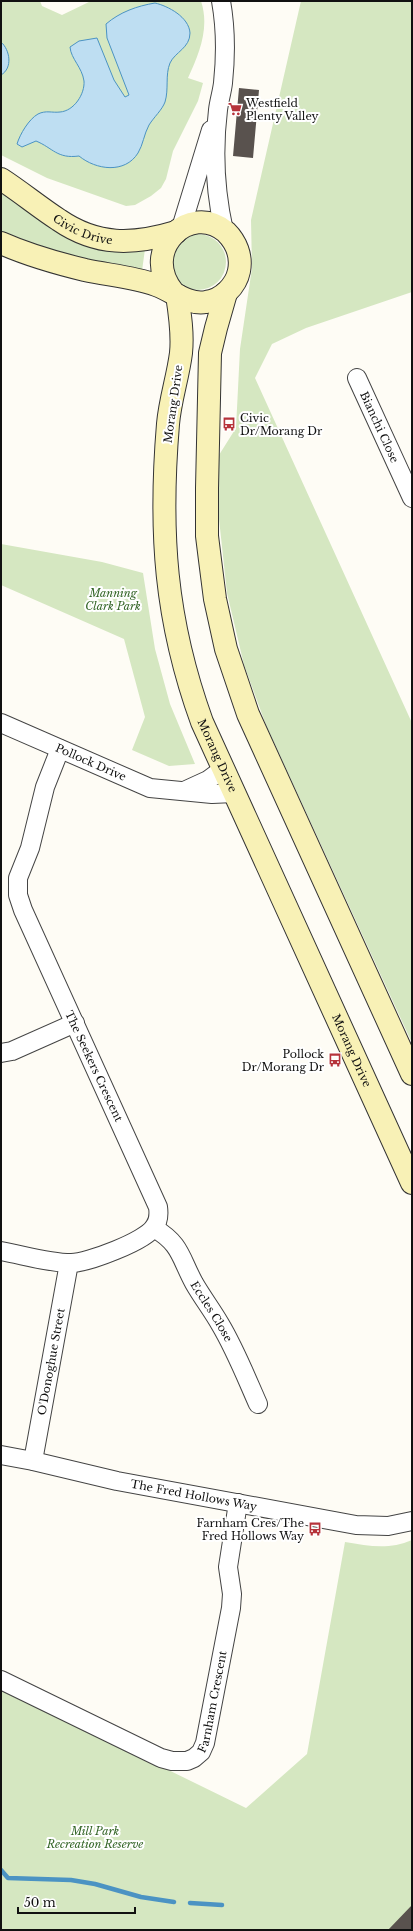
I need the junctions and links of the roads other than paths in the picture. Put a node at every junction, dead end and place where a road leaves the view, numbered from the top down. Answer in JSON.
{"nodes":[{"id":1,"x":221,"y":1,"type":"edge"},
{"id":2,"x":218,"y":110,"type":"junction"},
{"id":3,"x":1,"y":179,"type":"edge"},
{"id":4,"x":178,"y":230,"type":"junction"},
{"id":5,"x":224,"y":231,"type":"junction"},
{"id":6,"x":1,"y":243,"type":"edge"},
{"id":7,"x":226,"y":293,"type":"junction"},
{"id":8,"x":175,"y":294,"type":"junction"},
{"id":9,"x":357,"y":378,"type":"dead end"},
{"id":10,"x":412,"y":498,"type":"edge"},
{"id":11,"x":1,"y":723,"type":"edge"},
{"id":12,"x":60,"y":749,"type":"junction"},
{"id":13,"x":223,"y":769,"type":"junction"},
{"id":14,"x":183,"y":791,"type":"junction"},
{"id":15,"x":234,"y":793,"type":"junction"},
{"id":16,"x":75,"y":1023,"type":"junction"},
{"id":17,"x":1,"y":1054,"type":"edge"},
{"id":18,"x":412,"y":1074,"type":"edge"},
{"id":19,"x":412,"y":1183,"type":"edge"},
{"id":20,"x":154,"y":1228,"type":"junction"},
{"id":21,"x":1,"y":1251,"type":"edge"},
{"id":22,"x":69,"y":1263,"type":"junction"},
{"id":23,"x":258,"y":1404,"type":"dead end"},
{"id":24,"x":1,"y":1455,"type":"edge"},
{"id":25,"x":33,"y":1461,"type":"junction"},
{"id":26,"x":238,"y":1503,"type":"junction"},
{"id":27,"x":412,"y":1521,"type":"edge"},
{"id":28,"x":1,"y":1680,"type":"edge"}],
"edges":[{"from":1,"to":2,"type":"street"},
{"from":2,"to":4,"type":"street"},
{"from":2,"to":5,"type":"street"},
{"from":3,"to":4,"type":"main road","name":"Civic Drive"},
{"from":4,"to":5,"type":"main road"},
{"from":4,"to":8,"type":"main road"},
{"from":5,"to":7,"type":"main road"},
{"from":6,"to":8,"type":"main road"},
{"from":7,"to":8,"type":"main road"},
{"from":7,"to":18,"type":"main road"},
{"from":8,"to":13,"type":"main road","name":"Morang Drive"},
{"from":9,"to":10,"type":"street","name":"Bianchi Close"},
{"from":11,"to":12,"type":"street","name":"Pollock Drive"},
{"from":12,"to":14,"type":"street","name":"Pollock Drive"},
{"from":12,"to":16,"type":"street","name":"The Seekers Crescent"},
{"from":13,"to":14,"type":"street","name":"Pollock Drive"},
{"from":13,"to":15,"type":"main road","name":"Morang Drive"},
{"from":14,"to":15,"type":"street","name":"Pollock Drive"},
{"from":15,"to":19,"type":"main road","name":"Morang Drive"},
{"from":16,"to":17,"type":"street"},
{"from":16,"to":20,"type":"street","name":"The Seekers Crescent"},
{"from":20,"to":22,"type":"street"},
{"from":20,"to":23,"type":"street","name":"Eccles Close"},
{"from":21,"to":22,"type":"street"},
{"from":22,"to":25,"type":"street","name":"O'Donoghue Street"},
{"from":24,"to":25,"type":"street","name":"The Fred Hollows Way"},
{"from":25,"to":26,"type":"street","name":"The Fred Hollows Way"},
{"from":26,"to":27,"type":"street","name":"The Fred Hollows Way"},
{"from":26,"to":28,"type":"street","name":"Farnham Crescent"}]}
